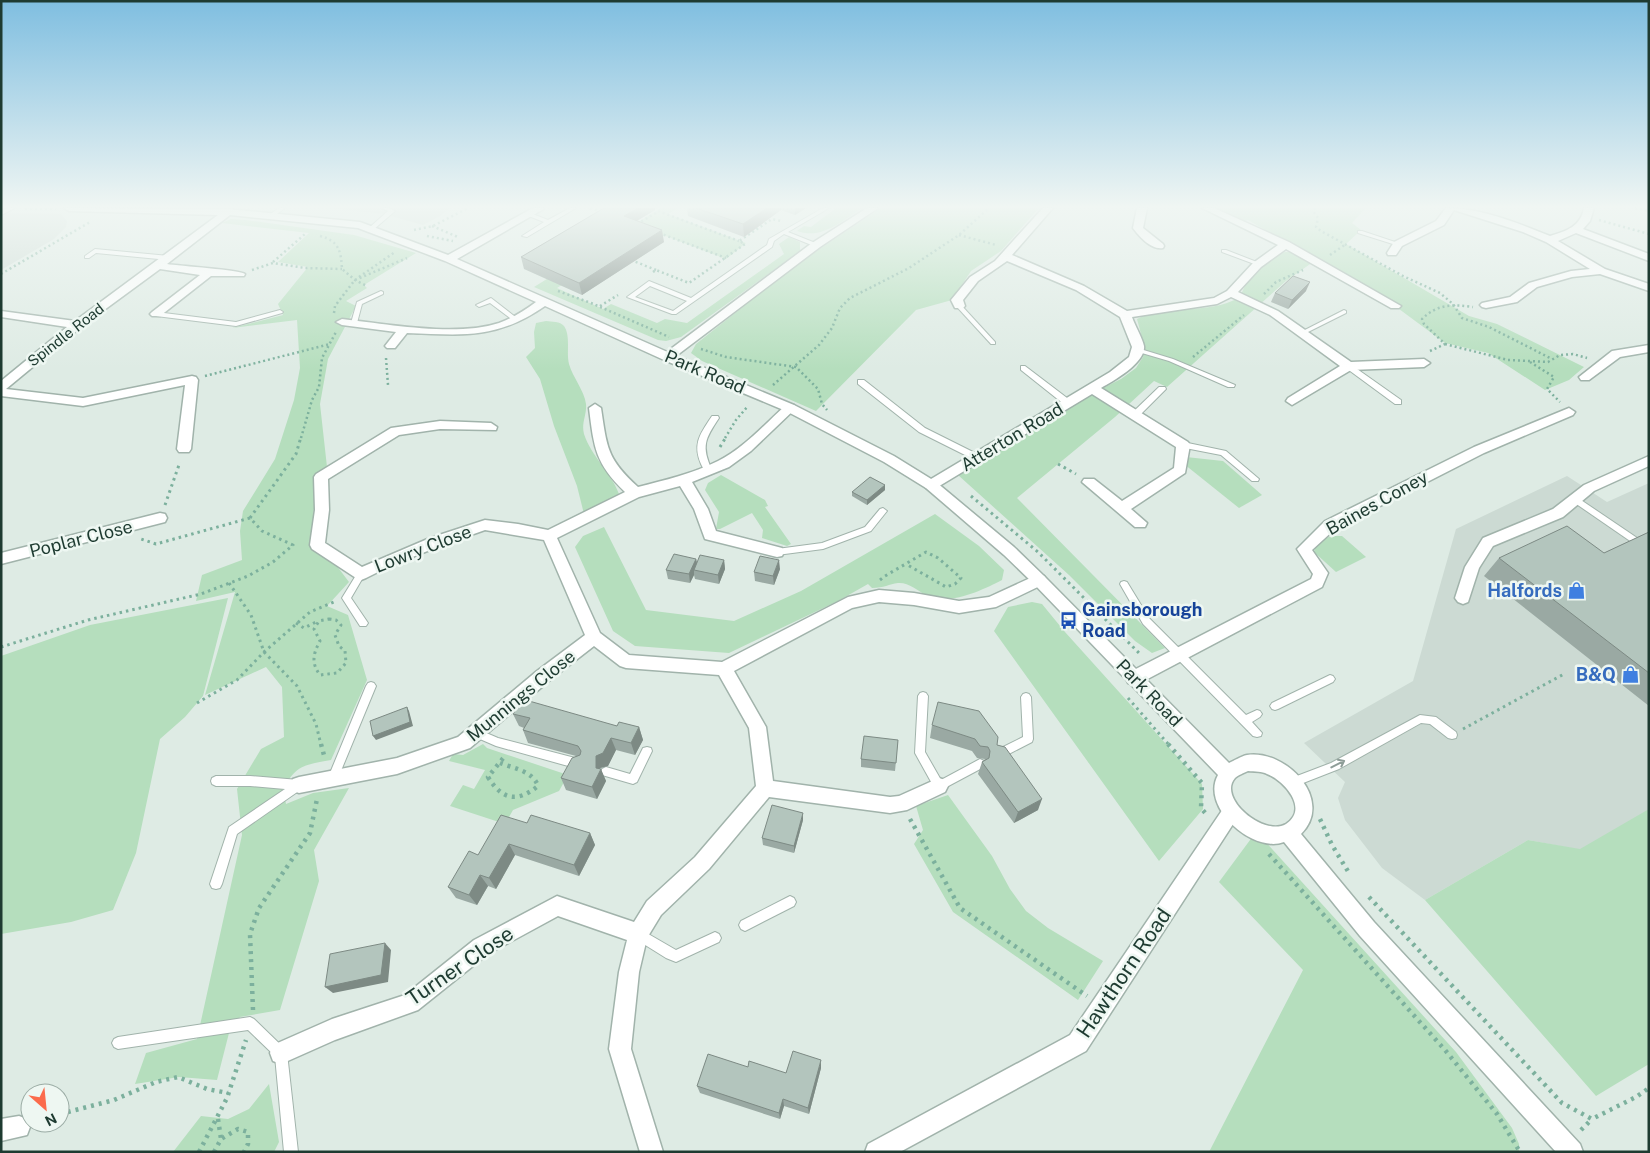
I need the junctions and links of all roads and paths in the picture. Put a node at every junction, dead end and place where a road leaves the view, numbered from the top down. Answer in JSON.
{"nodes":[{"id":1,"x":22,"y":262,"type":"edge"},
{"id":2,"x":164,"y":262,"type":"edge"},
{"id":3,"x":342,"y":262,"type":"edge"},
{"id":4,"x":381,"y":262,"type":"edge"},
{"id":5,"x":397,"y":262,"type":"edge"},
{"id":6,"x":455,"y":262,"type":"edge"},
{"id":7,"x":635,"y":262,"type":"edge"},
{"id":8,"x":719,"y":262,"type":"edge"},
{"id":9,"x":734,"y":262,"type":"edge"},
{"id":10,"x":748,"y":262,"type":"edge"},
{"id":11,"x":794,"y":262,"type":"edge"},
{"id":12,"x":918,"y":262,"type":"edge"},
{"id":13,"x":1000,"y":262,"type":"edge"},
{"id":14,"x":1028,"y":262,"type":"edge"},
{"id":15,"x":1253,"y":262,"type":"edge"},
{"id":16,"x":1262,"y":262,"type":"edge"},
{"id":17,"x":1316,"y":262,"type":"joint"},
{"id":18,"x":1379,"y":262,"type":"edge"},
{"id":19,"x":1586,"y":262,"type":"edge"},
{"id":20,"x":273,"y":263,"type":"joint"},
{"id":21,"x":1259,"y":264,"type":"junction"},
{"id":22,"x":743,"y":265,"type":"junction"},
{"id":23,"x":158,"y":266,"type":"junction"},
{"id":24,"x":342,"y":269,"type":"junction"},
{"id":25,"x":656,"y":270,"type":"junction"},
{"id":26,"x":1601,"y":271,"type":"junction"},
{"id":27,"x":209,"y":272,"type":"junction"},
{"id":28,"x":1,"y":274,"type":"edge"},
{"id":29,"x":240,"y":274,"type":"joint"},
{"id":30,"x":648,"y":275,"type":"dead end"},
{"id":31,"x":355,"y":280,"type":"junction"},
{"id":32,"x":559,"y":287,"type":"edge"},
{"id":33,"x":1649,"y":288,"type":"edge"},
{"id":34,"x":554,"y":290,"type":"dead end"},
{"id":35,"x":623,"y":291,"type":"dead end"},
{"id":36,"x":381,"y":293,"type":"dead end"},
{"id":37,"x":1232,"y":293,"type":"junction"},
{"id":38,"x":692,"y":301,"type":"junction"},
{"id":39,"x":544,"y":302,"type":"junction"},
{"id":40,"x":1453,"y":304,"type":"junction"},
{"id":41,"x":479,"y":305,"type":"dead end"},
{"id":42,"x":1256,"y":305,"type":"junction"},
{"id":43,"x":1486,"y":305,"type":"dead end"},
{"id":44,"x":600,"y":306,"type":"dead end"},
{"id":45,"x":959,"y":306,"type":"joint"},
{"id":46,"x":1395,"y":306,"type":"dead end"},
{"id":47,"x":280,"y":312,"type":"dead end"},
{"id":48,"x":1344,"y":312,"type":"dead end"},
{"id":49,"x":1,"y":314,"type":"edge"},
{"id":50,"x":156,"y":314,"type":"joint"},
{"id":51,"x":1125,"y":315,"type":"junction"},
{"id":52,"x":516,"y":320,"type":"junction"},
{"id":53,"x":342,"y":322,"type":"junction"},
{"id":54,"x":354,"y":323,"type":"junction"},
{"id":55,"x":77,"y":325,"type":"junction"},
{"id":56,"x":404,"y":329,"type":"junction"},
{"id":57,"x":1302,"y":333,"type":"junction"},
{"id":58,"x":993,"y":343,"type":"dead end"},
{"id":59,"x":330,"y":344,"type":"junction"},
{"id":60,"x":1445,"y":344,"type":"junction"},
{"id":61,"x":391,"y":346,"type":"joint"},
{"id":62,"x":1649,"y":348,"type":"edge"},
{"id":63,"x":1137,"y":350,"type":"junction"},
{"id":64,"x":668,"y":357,"type":"junction"},
{"id":65,"x":1552,"y":359,"type":"junction"},
{"id":66,"x":1530,"y":362,"type":"junction"},
{"id":67,"x":1424,"y":363,"type":"joint"},
{"id":68,"x":1602,"y":364,"type":"junction"},
{"id":69,"x":1186,"y":366,"type":"junction"},
{"id":70,"x":1348,"y":366,"type":"junction"},
{"id":71,"x":1023,"y":368,"type":"dead end"},
{"id":72,"x":1586,"y":377,"type":"dead end"},
{"id":73,"x":192,"y":380,"type":"junction"},
{"id":74,"x":861,"y":382,"type":"dead end"},
{"id":75,"x":1231,"y":384,"type":"dead end"},
{"id":76,"x":388,"y":385,"type":"dead end"},
{"id":77,"x":1,"y":387,"type":"edge"},
{"id":78,"x":770,"y":388,"type":"dead end"},
{"id":79,"x":1092,"y":388,"type":"junction"},
{"id":80,"x":1162,"y":389,"type":"dead end"},
{"id":81,"x":1,"y":392,"type":"edge"},
{"id":82,"x":748,"y":401,"type":"dead end"},
{"id":83,"x":1292,"y":401,"type":"dead end"},
{"id":84,"x":1068,"y":402,"type":"junction"},
{"id":85,"x":1398,"y":402,"type":"dead end"},
{"id":86,"x":748,"y":406,"type":"dead end"},
{"id":87,"x":595,"y":408,"type":"dead end"},
{"id":88,"x":790,"y":408,"type":"junction"},
{"id":89,"x":1569,"y":412,"type":"joint"},
{"id":90,"x":1135,"y":415,"type":"junction"},
{"id":91,"x":715,"y":418,"type":"dead end"},
{"id":92,"x":775,"y":422,"type":"junction"},
{"id":93,"x":491,"y":427,"type":"dead end"},
{"id":94,"x":1183,"y":445,"type":"junction"},
{"id":95,"x":184,"y":449,"type":"joint"},
{"id":96,"x":978,"y":458,"type":"junction"},
{"id":97,"x":1649,"y":460,"type":"edge"},
{"id":98,"x":712,"y":468,"type":"junction"},
{"id":99,"x":1255,"y":479,"type":"dead end"},
{"id":100,"x":684,"y":480,"type":"junction"},
{"id":101,"x":1089,"y":482,"type":"dead end"},
{"id":102,"x":931,"y":485,"type":"junction"},
{"id":103,"x":635,"y":493,"type":"junction"},
{"id":104,"x":1575,"y":499,"type":"junction"},
{"id":105,"x":1122,"y":508,"type":"junction"},
{"id":106,"x":883,"y":511,"type":"dead end"},
{"id":107,"x":160,"y":518,"type":"joint"},
{"id":108,"x":250,"y":518,"type":"junction"},
{"id":109,"x":1140,"y":522,"type":"dead end"},
{"id":110,"x":112,"y":531,"type":"junction"},
{"id":111,"x":549,"y":536,"type":"junction"},
{"id":112,"x":1649,"y":550,"type":"edge"},
{"id":113,"x":777,"y":552,"type":"joint"},
{"id":114,"x":1,"y":559,"type":"edge"},
{"id":115,"x":906,"y":564,"type":"junction"},
{"id":116,"x":362,"y":574,"type":"junction"},
{"id":117,"x":1039,"y":580,"type":"junction"},
{"id":118,"x":229,"y":583,"type":"junction"},
{"id":119,"x":1124,"y":584,"type":"dead end"},
{"id":120,"x":346,"y":598,"type":"junction"},
{"id":121,"x":1463,"y":598,"type":"dead end"},
{"id":122,"x":863,"y":600,"type":"junction"},
{"id":123,"x":319,"y":621,"type":"junction"},
{"id":124,"x":296,"y":623,"type":"junction"},
{"id":125,"x":363,"y":623,"type":"dead end"},
{"id":126,"x":594,"y":637,"type":"junction"},
{"id":127,"x":1,"y":647,"type":"edge"},
{"id":128,"x":264,"y":652,"type":"junction"},
{"id":129,"x":1179,"y":654,"type":"junction"},
{"id":130,"x":724,"y":669,"type":"junction"},
{"id":131,"x":1564,"y":674,"type":"dead end"},
{"id":132,"x":1134,"y":678,"type":"junction"},
{"id":133,"x":1330,"y":679,"type":"dead end"},
{"id":134,"x":371,"y":686,"type":"dead end"},
{"id":135,"x":1124,"y":695,"type":"dead end"},
{"id":136,"x":923,"y":696,"type":"dead end"},
{"id":137,"x":1026,"y":697,"type":"dead end"},
{"id":138,"x":198,"y":704,"type":"dead end"},
{"id":139,"x":1275,"y":706,"type":"dead end"},
{"id":140,"x":1257,"y":714,"type":"dead end"},
{"id":141,"x":1245,"y":720,"type":"junction"},
{"id":142,"x":477,"y":733,"type":"junction"},
{"id":143,"x":1257,"y":733,"type":"dead end"},
{"id":144,"x":1452,"y":735,"type":"joint"},
{"id":145,"x":510,"y":746,"type":"junction"},
{"id":146,"x":647,"y":751,"type":"dead end"},
{"id":147,"x":999,"y":754,"type":"edge"},
{"id":148,"x":500,"y":763,"type":"junction"},
{"id":149,"x":579,"y":764,"type":"edge"},
{"id":150,"x":980,"y":764,"type":"dead end"},
{"id":151,"x":606,"y":772,"type":"dead end"},
{"id":152,"x":1227,"y":773,"type":"junction"},
{"id":153,"x":327,"y":779,"type":"junction"},
{"id":154,"x":216,"y":781,"type":"dead end"},
{"id":155,"x":1293,"y":782,"type":"junction"},
{"id":156,"x":300,"y":785,"type":"junction"},
{"id":157,"x":939,"y":786,"type":"junction"},
{"id":158,"x":765,"y":788,"type":"junction"},
{"id":159,"x":902,"y":804,"type":"junction"},
{"id":160,"x":1225,"y":820,"type":"junction"},
{"id":161,"x":1288,"y":833,"type":"junction"},
{"id":162,"x":1268,"y":853,"type":"dead end"},
{"id":163,"x":216,"y":884,"type":"dead end"},
{"id":164,"x":790,"y":902,"type":"dead end"},
{"id":165,"x":745,"y":925,"type":"dead end"},
{"id":166,"x":638,"y":934,"type":"junction"},
{"id":167,"x":715,"y":938,"type":"dead end"},
{"id":168,"x":1102,"y":1006,"type":"junction"},
{"id":169,"x":250,"y":1023,"type":"junction"},
{"id":170,"x":118,"y":1043,"type":"dead end"},
{"id":171,"x":281,"y":1053,"type":"junction"},
{"id":172,"x":228,"y":1094,"type":"junction"},
{"id":173,"x":70,"y":1111,"type":"edge"},
{"id":174,"x":218,"y":1118,"type":"junction"},
{"id":175,"x":221,"y":1139,"type":"junction"},
{"id":176,"x":199,"y":1152,"type":"edge"},
{"id":177,"x":214,"y":1152,"type":"edge"},
{"id":178,"x":244,"y":1152,"type":"edge"},
{"id":179,"x":291,"y":1152,"type":"edge"},
{"id":180,"x":652,"y":1152,"type":"edge"},
{"id":181,"x":876,"y":1152,"type":"edge"},
{"id":182,"x":1520,"y":1152,"type":"edge"},
{"id":183,"x":1572,"y":1152,"type":"edge"}],
"edges":[{"from":1,"to":28,"type":"path"},
{"from":2,"to":23,"type":"street","name":"Spindle Road"},
{"from":3,"to":24,"type":"path"},
{"from":4,"to":31,"type":"path"},
{"from":5,"to":31,"type":"path"},
{"from":6,"to":39,"type":"street","name":"Park Road"},
{"from":7,"to":25,"type":"path"},
{"from":8,"to":25,"type":"path"},
{"from":9,"to":22,"type":"path"},
{"from":10,"to":22,"type":"lane"},
{"from":11,"to":64,"type":"street"},
{"from":12,"to":78,"type":"path"},
{"from":13,"to":45,"type":"street"},
{"from":14,"to":51,"type":"street"},
{"from":15,"to":21,"type":"lane"},
{"from":16,"to":21,"type":"street"},
{"from":17,"to":42,"type":"path"},
{"from":17,"to":46,"type":"street"},
{"from":18,"to":40,"type":"path"},
{"from":19,"to":26,"type":"street"},
{"from":20,"to":24,"type":"path"},
{"from":20,"to":29,"type":"path"},
{"from":21,"to":37,"type":"street"},
{"from":22,"to":38,"type":"lane"},
{"from":23,"to":27,"type":"street"},
{"from":23,"to":55,"type":"street","name":"Spindle Road"},
{"from":24,"to":31,"type":"path"},
{"from":25,"to":30,"type":"path"},
{"from":26,"to":33,"type":"street"},
{"from":26,"to":43,"type":"street"},
{"from":27,"to":29,"type":"street"},
{"from":27,"to":50,"type":"street"},
{"from":31,"to":53,"type":"path"},
{"from":32,"to":34,"type":"path"},
{"from":35,"to":44,"type":"path"},
{"from":36,"to":54,"type":"lane"},
{"from":37,"to":42,"type":"street"},
{"from":37,"to":51,"type":"street"},
{"from":38,"to":38,"type":"lane"},
{"from":39,"to":52,"type":"street"},
{"from":39,"to":64,"type":"street","name":"Park Road"},
{"from":40,"to":60,"type":"path"},
{"from":40,"to":65,"type":"path"},
{"from":41,"to":52,"type":"lane"},
{"from":42,"to":57,"type":"street"},
{"from":42,"to":69,"type":"path"},
{"from":45,"to":58,"type":"lane"},
{"from":47,"to":50,"type":"lane"},
{"from":48,"to":57,"type":"lane"},
{"from":49,"to":55,"type":"street"},
{"from":51,"to":63,"type":"street"},
{"from":52,"to":56,"type":"street"},
{"from":53,"to":54,"type":"street"},
{"from":53,"to":59,"type":"path"},
{"from":54,"to":56,"type":"street"},
{"from":55,"to":77,"type":"street","name":"Spindle Road"},
{"from":56,"to":61,"type":"street"},
{"from":57,"to":70,"type":"street"},
{"from":59,"to":73,"type":"path"},
{"from":59,"to":108,"type":"path"},
{"from":60,"to":66,"type":"path"},
{"from":60,"to":67,"type":"path"},
{"from":61,"to":76,"type":"path"},
{"from":62,"to":68,"type":"street"},
{"from":63,"to":69,"type":"lane"},
{"from":63,"to":79,"type":"street","name":"Atterton Road"},
{"from":64,"to":88,"type":"street","name":"Park Road"},
{"from":65,"to":66,"type":"path"},
{"from":65,"to":68,"type":"path"},
{"from":66,"to":89,"type":"path"},
{"from":67,"to":70,"type":"street"},
{"from":68,"to":72,"type":"street"},
{"from":69,"to":75,"type":"lane"},
{"from":70,"to":83,"type":"street"},
{"from":70,"to":85,"type":"lane"},
{"from":71,"to":84,"type":"lane"},
{"from":73,"to":81,"type":"street"},
{"from":73,"to":95,"type":"street"},
{"from":74,"to":96,"type":"lane"},
{"from":79,"to":84,"type":"street","name":"Atterton Road"},
{"from":79,"to":90,"type":"street"},
{"from":80,"to":90,"type":"lane"},
{"from":82,"to":92,"type":"path"},
{"from":84,"to":96,"type":"street","name":"Atterton Road"},
{"from":86,"to":98,"type":"path"},
{"from":87,"to":103,"type":"street"},
{"from":88,"to":92,"type":"street"},
{"from":88,"to":102,"type":"street","name":"Park Road"},
{"from":89,"to":129,"type":"street","name":"Baines Coney"},
{"from":90,"to":94,"type":"street"},
{"from":91,"to":98,"type":"lane"},
{"from":92,"to":98,"type":"street"},
{"from":93,"to":116,"type":"street","name":"Lowry Close"},
{"from":94,"to":99,"type":"lane"},
{"from":94,"to":105,"type":"street"},
{"from":95,"to":107,"type":"path"},
{"from":96,"to":102,"type":"street","name":"Atterton Road"},
{"from":97,"to":104,"type":"street"},
{"from":98,"to":100,"type":"street"},
{"from":100,"to":103,"type":"street"},
{"from":100,"to":113,"type":"street"},
{"from":101,"to":105,"type":"street"},
{"from":102,"to":117,"type":"street","name":"Park Road"},
{"from":103,"to":111,"type":"street"},
{"from":104,"to":112,"type":"lane"},
{"from":104,"to":121,"type":"street"},
{"from":105,"to":109,"type":"street"},
{"from":106,"to":113,"type":"lane"},
{"from":107,"to":110,"type":"street","name":"Poplar Close"},
{"from":108,"to":110,"type":"path"},
{"from":108,"to":118,"type":"path"},
{"from":110,"to":114,"type":"street","name":"Poplar Close"},
{"from":111,"to":116,"type":"street","name":"Lowry Close"},
{"from":111,"to":126,"type":"street"},
{"from":115,"to":115,"type":"path"},
{"from":115,"to":122,"type":"path"},
{"from":116,"to":120,"type":"lane"},
{"from":117,"to":122,"type":"street"},
{"from":117,"to":132,"type":"street","name":"Park Road"},
{"from":118,"to":127,"type":"path"},
{"from":118,"to":128,"type":"path"},
{"from":119,"to":129,"type":"lane"},
{"from":120,"to":124,"type":"path"},
{"from":120,"to":125,"type":"lane"},
{"from":122,"to":130,"type":"street"},
{"from":123,"to":123,"type":"path"},
{"from":123,"to":124,"type":"path"},
{"from":124,"to":128,"type":"path"},
{"from":126,"to":130,"type":"street"},
{"from":126,"to":142,"type":"street","name":"Munnings Close"},
{"from":128,"to":138,"type":"path"},
{"from":128,"to":153,"type":"path"},
{"from":129,"to":132,"type":"street","name":"Baines Coney"},
{"from":129,"to":141,"type":"lane"},
{"from":130,"to":158,"type":"street"},
{"from":131,"to":144,"type":"path"},
{"from":132,"to":152,"type":"street","name":"Park Road"},
{"from":133,"to":139,"type":"lane"},
{"from":134,"to":153,"type":"lane"},
{"from":135,"to":160,"type":"path"},
{"from":136,"to":157,"type":"lane"},
{"from":137,"to":147,"type":"lane"},
{"from":140,"to":141,"type":"lane"},
{"from":141,"to":143,"type":"lane"},
{"from":142,"to":145,"type":"lane"},
{"from":142,"to":153,"type":"street","name":"Munnings Close"},
{"from":155,"to":144,"type":"lane","one_way":true},
{"from":145,"to":148,"type":"path"},
{"from":145,"to":149,"type":"lane"},
{"from":146,"to":151,"type":"lane"},
{"from":148,"to":148,"type":"path"},
{"from":150,"to":157,"type":"lane"},
{"from":152,"to":155,"type":"street"},
{"from":152,"to":160,"type":"street"},
{"from":153,"to":156,"type":"street","name":"Munnings Close"},
{"from":153,"to":169,"type":"path"},
{"from":154,"to":156,"type":"lane"},
{"from":155,"to":161,"type":"street"},
{"from":156,"to":163,"type":"lane"},
{"from":157,"to":159,"type":"street"},
{"from":158,"to":159,"type":"street"},
{"from":158,"to":166,"type":"street"},
{"from":159,"to":168,"type":"path"},
{"from":160,"to":161,"type":"street"},
{"from":160,"to":168,"type":"street","name":"Hawthorn Road"},
{"from":161,"to":183,"type":"street"},
{"from":162,"to":182,"type":"path"},
{"from":164,"to":165,"type":"lane"},
{"from":166,"to":167,"type":"lane"},
{"from":166,"to":171,"type":"street","name":"Turner Close"},
{"from":166,"to":180,"type":"street"},
{"from":168,"to":181,"type":"street","name":"Hawthorn Road"},
{"from":169,"to":170,"type":"lane"},
{"from":169,"to":171,"type":"lane"},
{"from":169,"to":172,"type":"path"},
{"from":171,"to":179,"type":"lane"},
{"from":172,"to":173,"type":"path"},
{"from":172,"to":174,"type":"path"},
{"from":174,"to":175,"type":"path"},
{"from":174,"to":176,"type":"path"},
{"from":175,"to":177,"type":"path"},
{"from":175,"to":178,"type":"path"}]}
